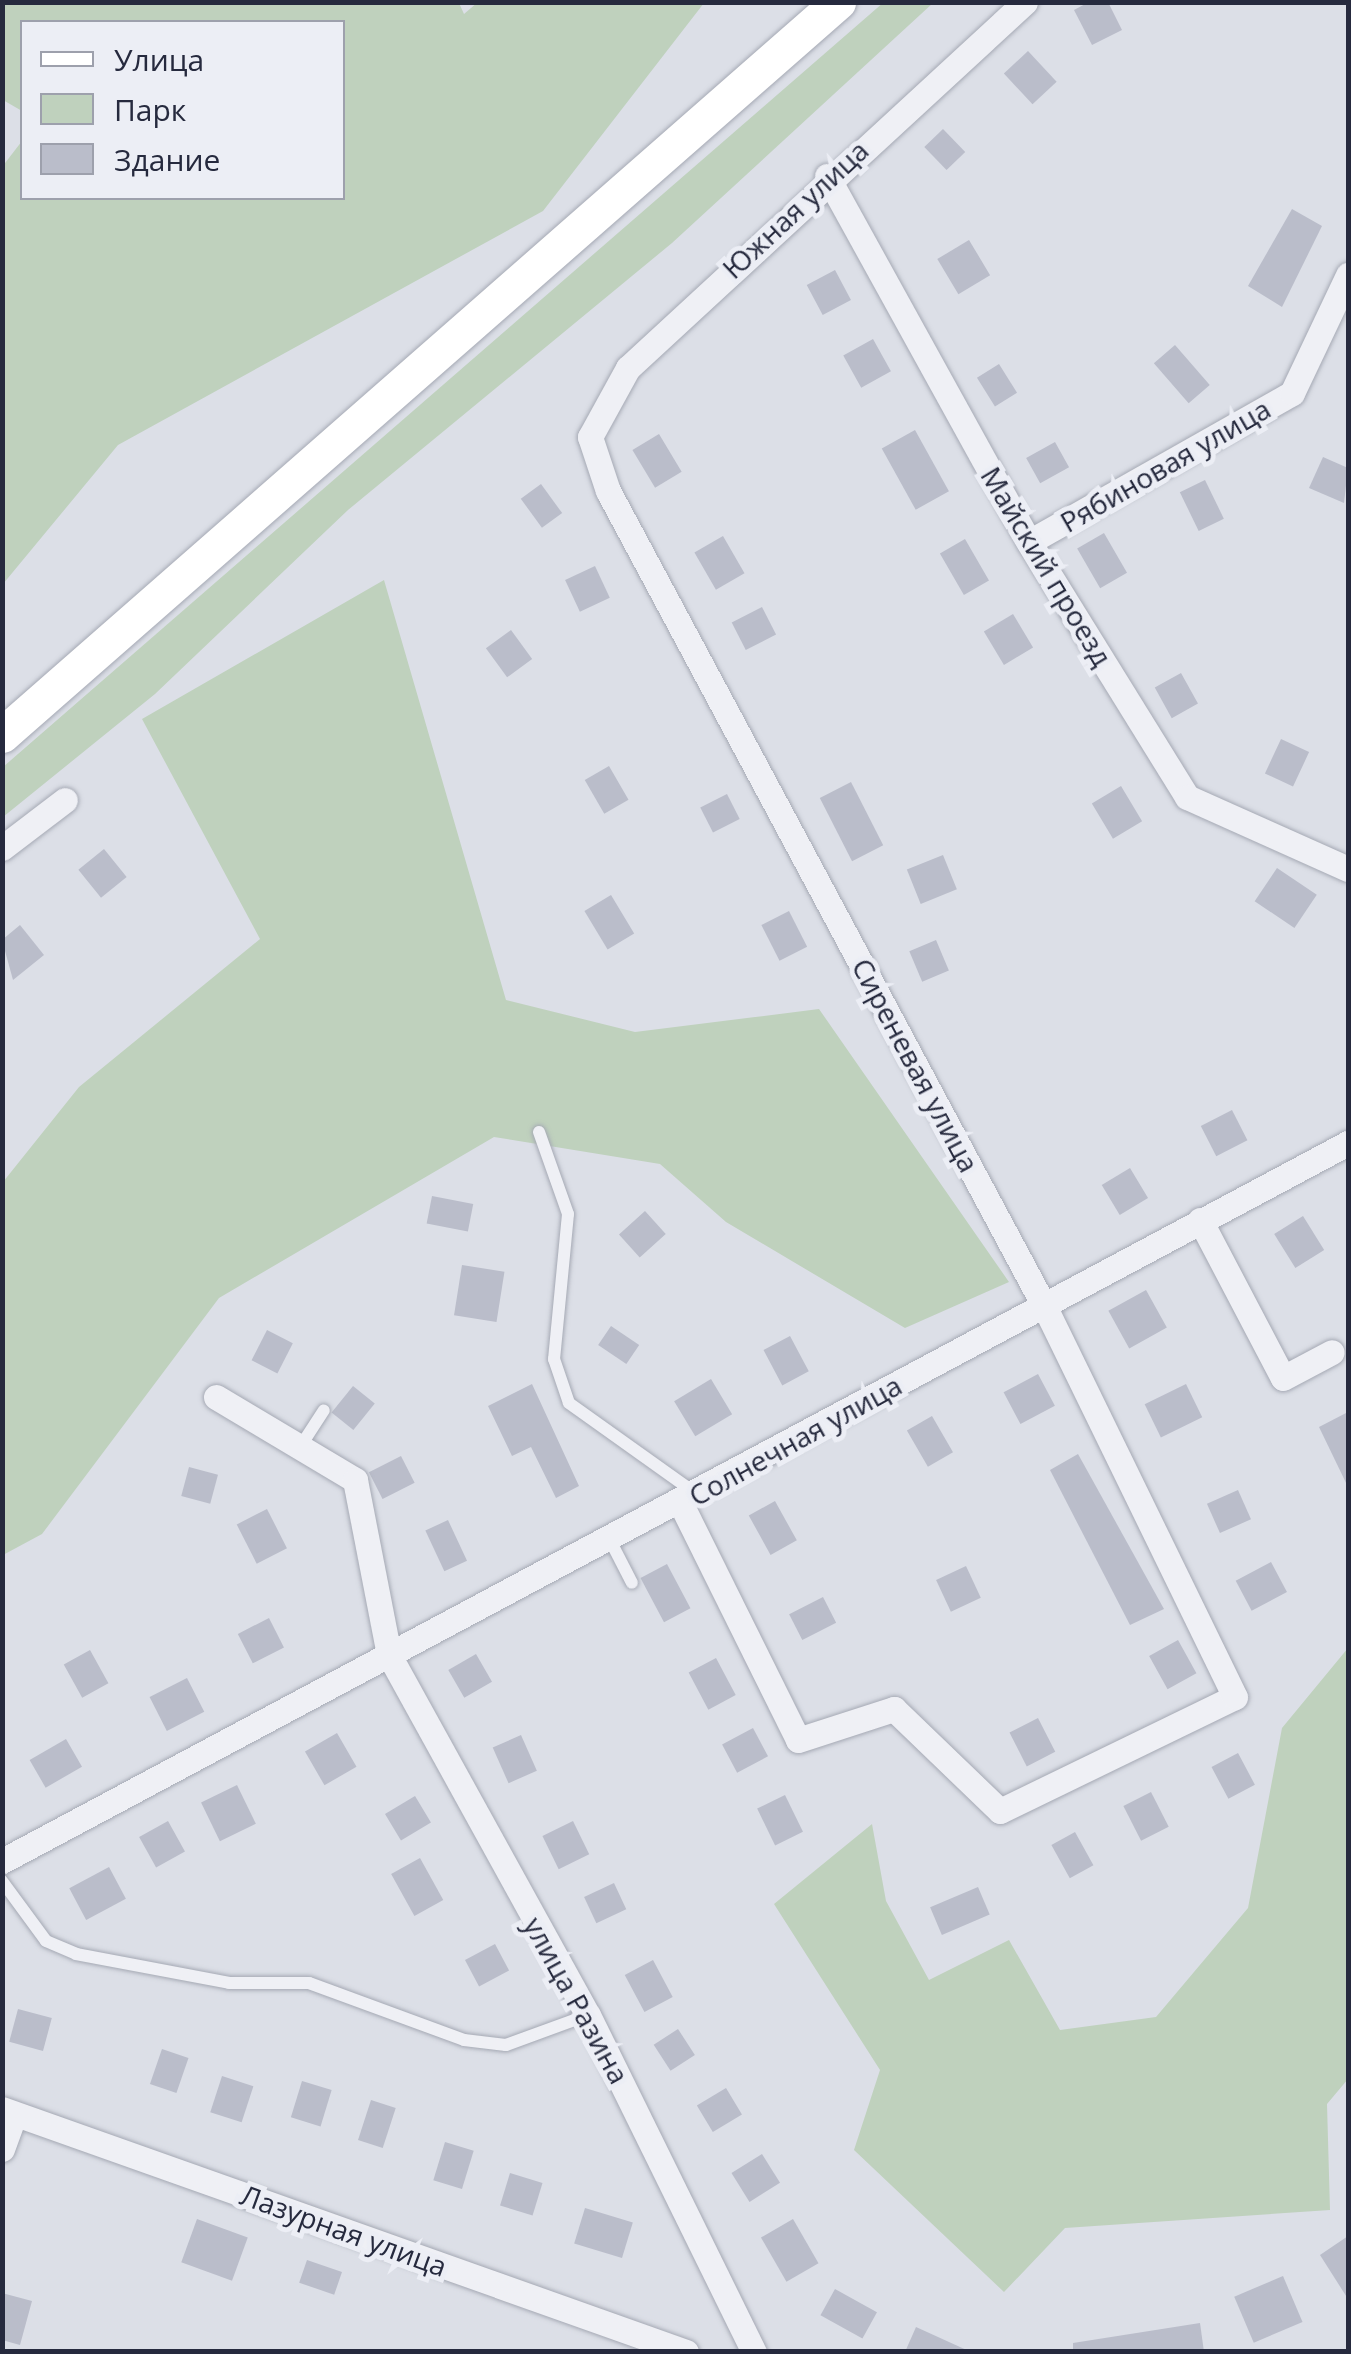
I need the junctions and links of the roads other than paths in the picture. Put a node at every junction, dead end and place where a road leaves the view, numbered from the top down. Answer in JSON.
{"nodes":[{"id":1,"x":838,"y":2,"type":"edge"},
{"id":2,"x":1025,"y":2,"type":"edge"},
{"id":3,"x":827,"y":176,"type":"junction"},
{"id":4,"x":1348,"y":276,"type":"edge"},
{"id":5,"x":590,"y":438,"type":"joint"},
{"id":6,"x":1029,"y":542,"type":"junction"},
{"id":7,"x":2,"y":734,"type":"edge"},
{"id":8,"x":65,"y":800,"type":"dead end"},
{"id":9,"x":2,"y":848,"type":"edge"},
{"id":10,"x":1348,"y":869,"type":"edge"},
{"id":11,"x":539,"y":1132,"type":"dead end"},
{"id":12,"x":1348,"y":1144,"type":"edge"},
{"id":13,"x":1200,"y":1220,"type":"junction"},
{"id":14,"x":1042,"y":1302,"type":"junction"},
{"id":15,"x":1332,"y":1352,"type":"dead end"},
{"id":16,"x":216,"y":1397,"type":"dead end"},
{"id":17,"x":324,"y":1410,"type":"dead end"},
{"id":18,"x":302,"y":1444,"type":"junction"},
{"id":19,"x":689,"y":1499,"type":"junction"},
{"id":20,"x":610,"y":1540,"type":"junction"},
{"id":21,"x":632,"y":1583,"type":"dead end"},
{"id":22,"x":388,"y":1655,"type":"junction"},
{"id":23,"x":2,"y":1861,"type":"edge"},
{"id":24,"x":2,"y":1881,"type":"edge"},
{"id":25,"x":588,"y":2015,"type":"junction"},
{"id":26,"x":8,"y":2111,"type":"edge"},
{"id":27,"x":2,"y":2149,"type":"edge"},
{"id":28,"x":686,"y":2352,"type":"edge"},
{"id":29,"x":754,"y":2352,"type":"edge"}],
"edges":[{"from":1,"to":7,"type":"street"},
{"from":2,"to":3,"type":"street","name":"Южная улица"},
{"from":3,"to":5,"type":"street","name":"Южная улица"},
{"from":3,"to":6,"type":"street","name":"Майский проезд"},
{"from":4,"to":6,"type":"street","name":"Рябиновая улица"},
{"from":5,"to":14,"type":"street","name":"Сиреневая улица"},
{"from":6,"to":10,"type":"street","name":"Майский проезд"},
{"from":8,"to":9,"type":"street"},
{"from":11,"to":19,"type":"lane"},
{"from":12,"to":13,"type":"street","name":"Солнечная улица"},
{"from":13,"to":14,"type":"street","name":"Солнечная улица"},
{"from":13,"to":15,"type":"street"},
{"from":14,"to":19,"type":"street","name":"Солнечная улица"},
{"from":14,"to":19,"type":"street","name":"Сиреневая улица"},
{"from":16,"to":18,"type":"street"},
{"from":17,"to":18,"type":"lane"},
{"from":18,"to":22,"type":"street"},
{"from":19,"to":20,"type":"street","name":"Солнечная улица"},
{"from":20,"to":21,"type":"lane"},
{"from":20,"to":22,"type":"street","name":"Солнечная улица"},
{"from":22,"to":23,"type":"street","name":"Солнечная улица"},
{"from":22,"to":25,"type":"street","name":"улица Разина"},
{"from":24,"to":25,"type":"lane"},
{"from":25,"to":29,"type":"street","name":"улица Разина"},
{"from":26,"to":27,"type":"street"},
{"from":26,"to":28,"type":"street","name":"Лазурная улица"}]}
